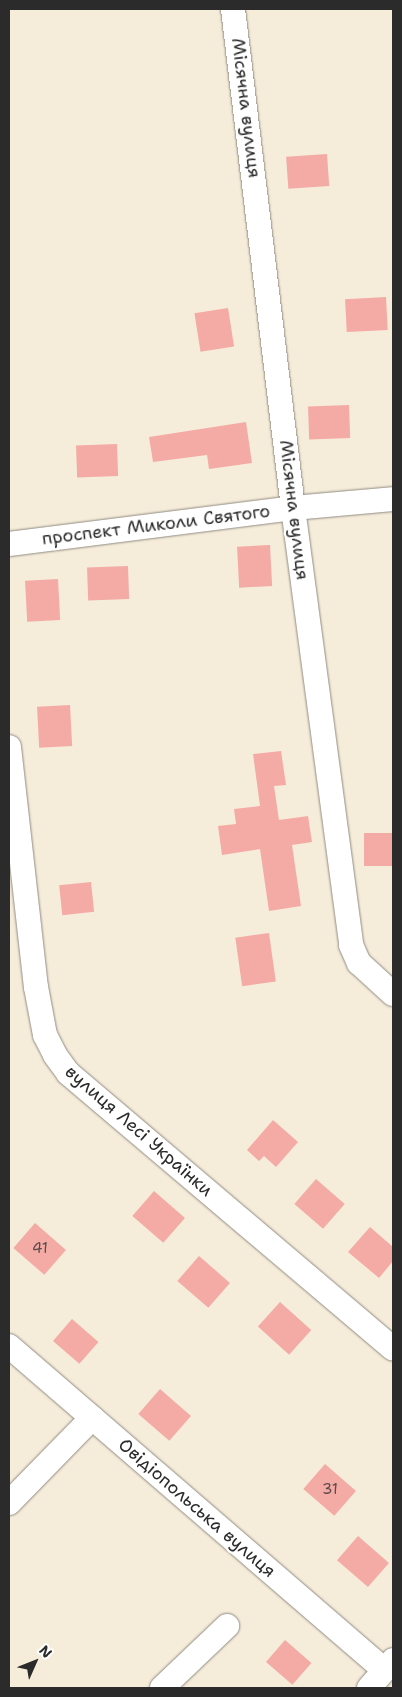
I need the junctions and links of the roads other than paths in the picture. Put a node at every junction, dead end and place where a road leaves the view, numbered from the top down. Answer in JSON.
{"nodes":[{"id":1,"x":233,"y":9,"type":"edge"},
{"id":2,"x":393,"y":499,"type":"edge"},
{"id":3,"x":293,"y":508,"type":"junction"},
{"id":4,"x":9,"y":544,"type":"edge"},
{"id":5,"x":9,"y":747,"type":"edge"},
{"id":6,"x":393,"y":994,"type":"edge"},
{"id":7,"x":9,"y":1346,"type":"edge"},
{"id":8,"x":393,"y":1349,"type":"edge"},
{"id":9,"x":92,"y":1418,"type":"junction"},
{"id":10,"x":9,"y":1503,"type":"edge"},
{"id":11,"x":227,"y":1626,"type":"dead end"},
{"id":12,"x":389,"y":1665,"type":"edge"},
{"id":13,"x":162,"y":1688,"type":"edge"},
{"id":14,"x":368,"y":1688,"type":"edge"}],
"edges":[{"from":1,"to":3,"type":"street","name":"Місячна вулиця"},
{"from":2,"to":3,"type":"street","name":"проспект Миколи Святого"},
{"from":3,"to":4,"type":"street","name":"проспект Миколи Святого"},
{"from":3,"to":6,"type":"street","name":"Місячна вулиця"},
{"from":5,"to":8,"type":"street","name":"вулиця Лесі Українки"},
{"from":7,"to":9,"type":"street","name":"Овідіопольська вулиця"},
{"from":9,"to":10,"type":"street"},
{"from":9,"to":12,"type":"street","name":"Овідіопольська вулиця"},
{"from":11,"to":13,"type":"street"},
{"from":12,"to":14,"type":"street"}]}
